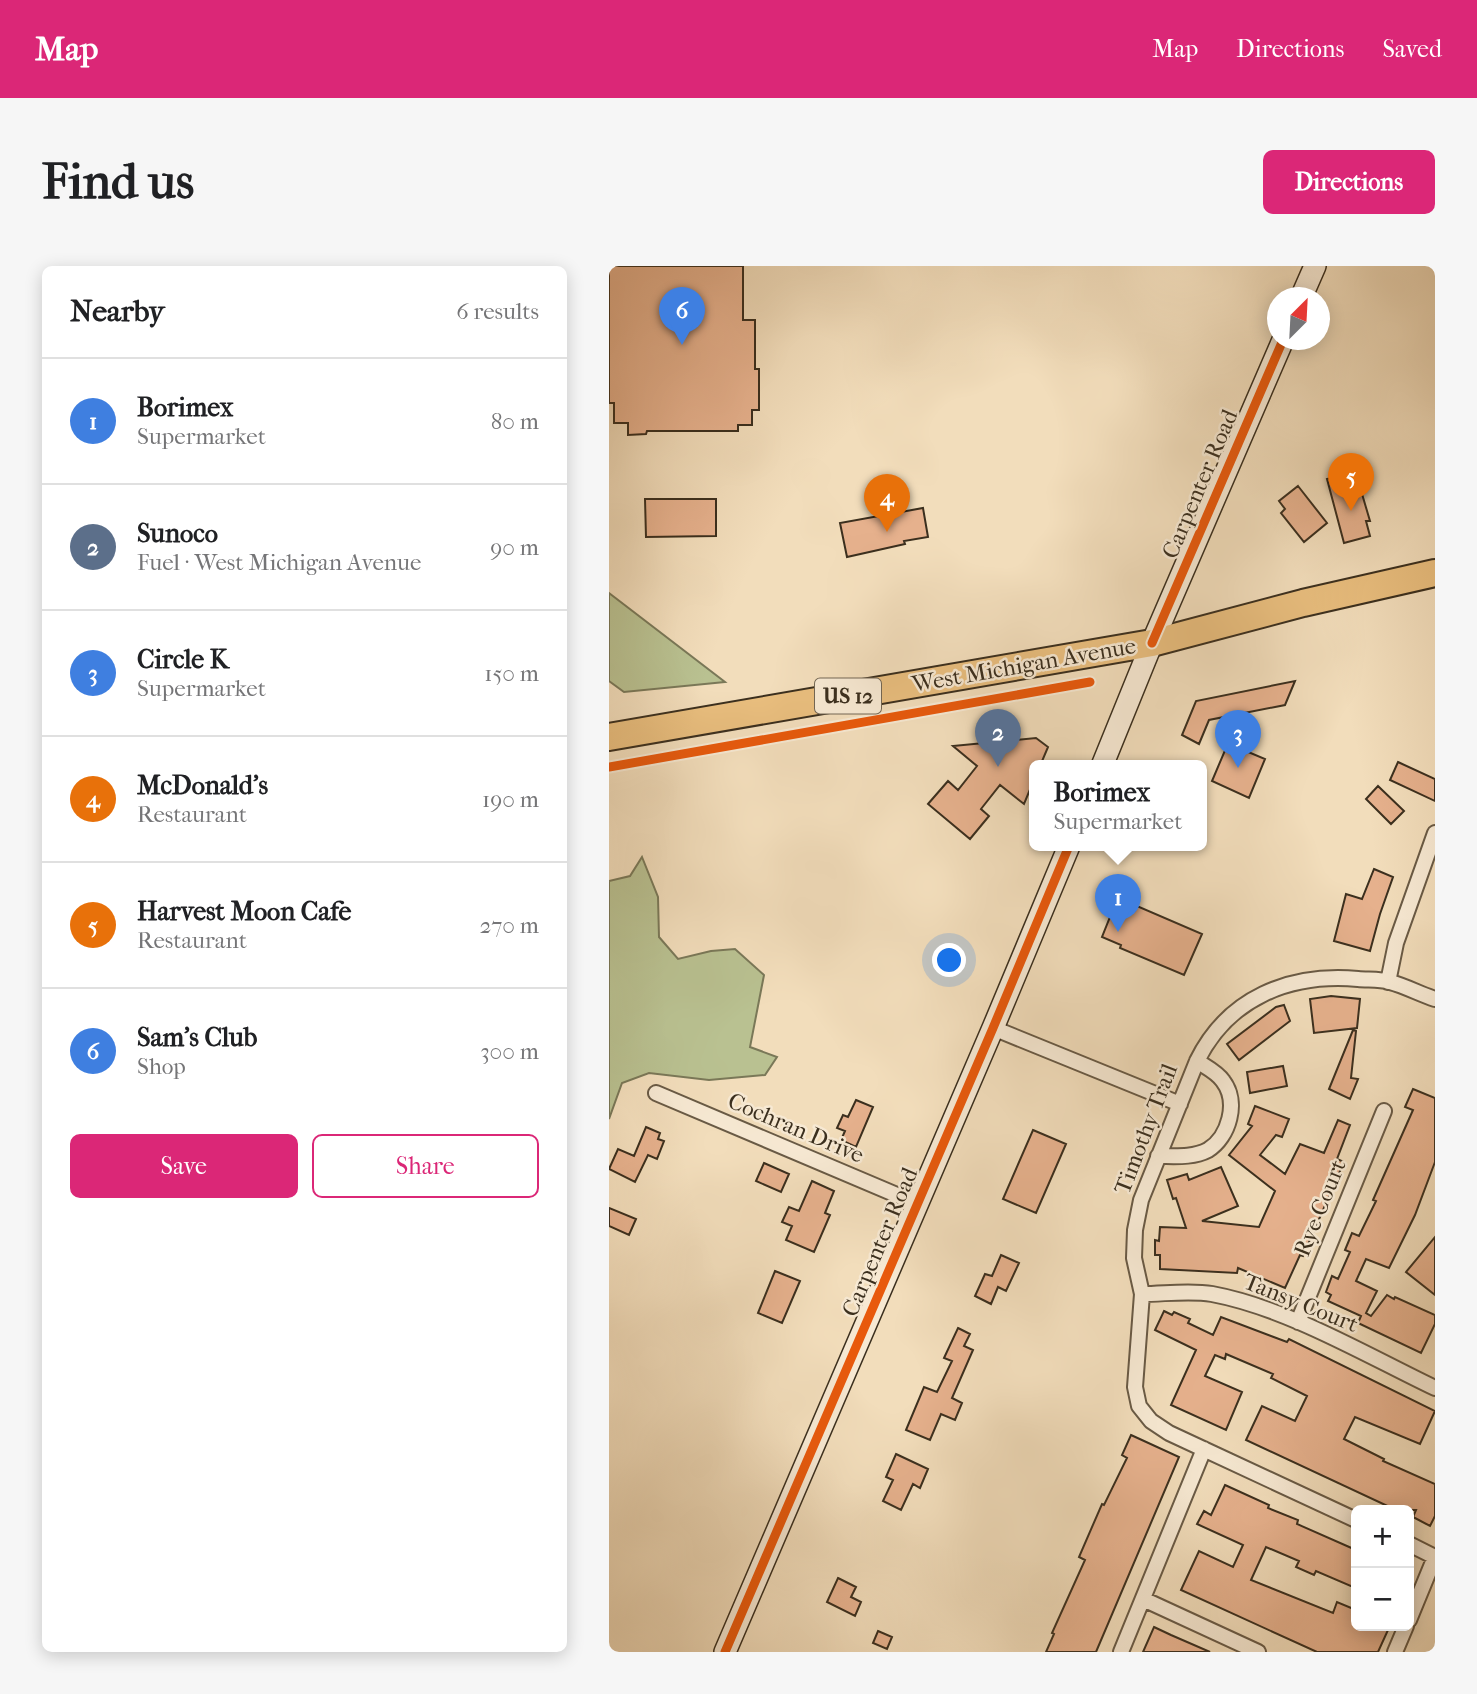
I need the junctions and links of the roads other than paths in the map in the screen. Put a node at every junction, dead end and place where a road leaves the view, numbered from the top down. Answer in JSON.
{"nodes":[{"id":1,"x":1315,"y":266,"type":"edge"},
{"id":2,"x":1306,"y":287,"type":"edge"},
{"id":3,"x":1279,"y":350,"type":"edge"},
{"id":4,"x":1435,"y":573,"type":"edge"},
{"id":5,"x":1152,"y":643,"type":"junction"},
{"id":6,"x":609,"y":737,"type":"edge"},
{"id":7,"x":1104,"y":760,"type":"edge"},
{"id":8,"x":1435,"y":833,"type":"edge"},
{"id":9,"x":1067,"y":851,"type":"edge"},
{"id":10,"x":1388,"y":982,"type":"junction"},
{"id":11,"x":1435,"y":999,"type":"edge"},
{"id":12,"x":993,"y":1028,"type":"junction"},
{"id":13,"x":1197,"y":1061,"type":"junction"},
{"id":14,"x":656,"y":1093,"type":"dead end"},
{"id":15,"x":1179,"y":1104,"type":"junction"},
{"id":16,"x":1384,"y":1111,"type":"dead end"},
{"id":17,"x":1158,"y":1156,"type":"junction"},
{"id":18,"x":918,"y":1204,"type":"junction"},
{"id":19,"x":1142,"y":1294,"type":"junction"},
{"id":20,"x":1298,"y":1322,"type":"junction"},
{"id":21,"x":1435,"y":1388,"type":"edge"},
{"id":22,"x":1204,"y":1449,"type":"junction"},
{"id":23,"x":1351,"y":1518,"type":"edge"},
{"id":24,"x":1414,"y":1547,"type":"edge"},
{"id":25,"x":1435,"y":1557,"type":"edge"},
{"id":26,"x":1143,"y":1599,"type":"junction"},
{"id":27,"x":1414,"y":1608,"type":"edge"},
{"id":28,"x":1404,"y":1631,"type":"edge"},
{"id":29,"x":725,"y":1652,"type":"edge"},
{"id":30,"x":1121,"y":1652,"type":"edge"},
{"id":31,"x":1258,"y":1652,"type":"edge"},
{"id":32,"x":1395,"y":1652,"type":"edge"}],
"edges":[{"from":1,"to":2,"type":"main road"},
{"from":3,"to":5,"type":"main road","name":"Carpenter Road"},
{"from":4,"to":5,"type":"highway","name":"West Michigan Avenue","number":"US 12"},
{"from":5,"to":6,"type":"highway","name":"West Michigan Avenue","number":"US 12"},
{"from":5,"to":7,"type":"main road","name":"Carpenter Road"},
{"from":8,"to":10,"type":"street"},
{"from":9,"to":12,"type":"main road","name":"Carpenter Road"},
{"from":10,"to":11,"type":"street","name":"Timothy Trail"},
{"from":10,"to":13,"type":"street","name":"Timothy Trail"},
{"from":12,"to":15,"type":"street"},
{"from":12,"to":18,"type":"main road","name":"Carpenter Road"},
{"from":13,"to":15,"type":"street","name":"Timothy Trail"},
{"from":13,"to":17,"type":"street"},
{"from":14,"to":18,"type":"street","name":"Cochran Drive"},
{"from":15,"to":17,"type":"street","name":"Timothy Trail"},
{"from":16,"to":20,"type":"street","name":"Rye Court"},
{"from":17,"to":19,"type":"street","name":"Timothy Trail"},
{"from":18,"to":29,"type":"main road","name":"Carpenter Road"},
{"from":19,"to":20,"type":"street","name":"Tansy Court"},
{"from":19,"to":22,"type":"street","name":"Timothy Trail"},
{"from":20,"to":21,"type":"street","name":"Tansy Court"},
{"from":22,"to":23,"type":"street","name":"Timothy Trail"},
{"from":22,"to":26,"type":"street"},
{"from":24,"to":25,"type":"street"},
{"from":25,"to":27,"type":"street"},
{"from":26,"to":30,"type":"street"},
{"from":26,"to":31,"type":"street"},
{"from":28,"to":32,"type":"street"}]}
